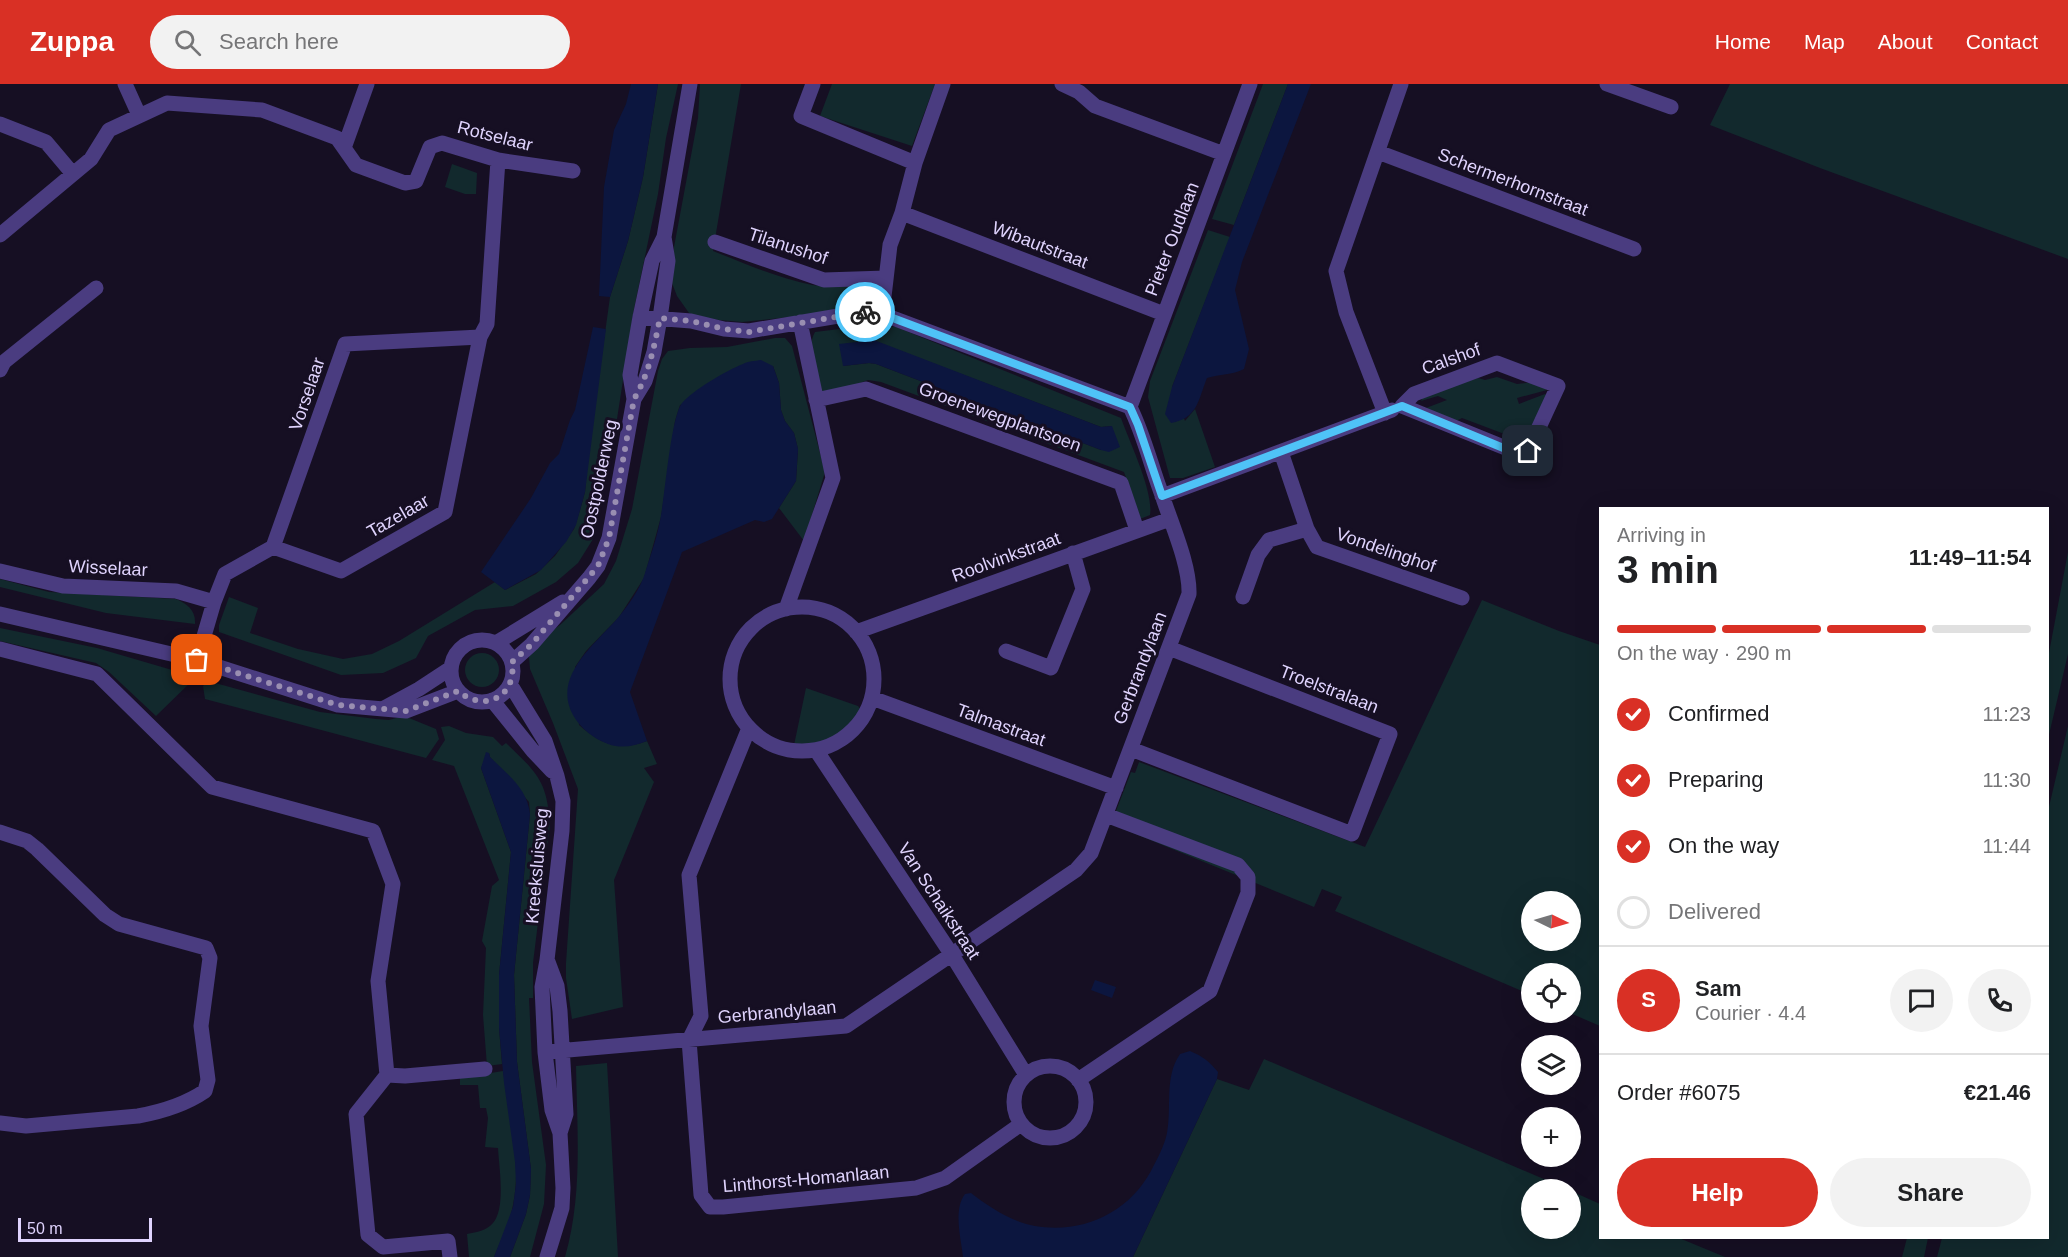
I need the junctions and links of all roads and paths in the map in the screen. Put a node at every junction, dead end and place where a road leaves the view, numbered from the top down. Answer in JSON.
{"nodes":[{"id":1,"x":124,"y":84,"type":"edge"},
{"id":2,"x":367,"y":84,"type":"edge"},
{"id":3,"x":690,"y":84,"type":"edge"},
{"id":4,"x":813,"y":84,"type":"edge"},
{"id":5,"x":943,"y":84,"type":"edge"},
{"id":6,"x":1062,"y":84,"type":"edge"},
{"id":7,"x":1250,"y":84,"type":"edge"},
{"id":8,"x":1401,"y":84,"type":"edge"},
{"id":9,"x":1607,"y":84,"type":"edge"},
{"id":10,"x":1632,"y":88,"type":"edge"},
{"id":11,"x":1671,"y":107,"type":"dead end"},
{"id":12,"x":139,"y":115,"type":"junction"},
{"id":13,"x":0,"y":124,"type":"edge"},
{"id":14,"x":344,"y":148,"type":"junction"},
{"id":15,"x":1378,"y":152,"type":"junction"},
{"id":16,"x":1224,"y":154,"type":"junction"},
{"id":17,"x":498,"y":160,"type":"junction"},
{"id":18,"x":915,"y":163,"type":"junction"},
{"id":19,"x":573,"y":171,"type":"dead end"},
{"id":20,"x":73,"y":174,"type":"junction"},
{"id":21,"x":902,"y":213,"type":"junction"},
{"id":22,"x":0,"y":235,"type":"edge"},
{"id":23,"x":664,"y":237,"type":"junction"},
{"id":24,"x":715,"y":242,"type":"dead end"},
{"id":25,"x":1635,"y":249,"type":"dead end"},
{"id":26,"x":886,"y":278,"type":"junction"},
{"id":27,"x":96,"y":288,"type":"dead end"},
{"id":28,"x":882,"y":314,"type":"junction"},
{"id":29,"x":1164,"y":314,"type":"junction"},
{"id":30,"x":640,"y":317,"type":"junction"},
{"id":31,"x":660,"y":318,"type":"junction"},
{"id":32,"x":800,"y":322,"type":"junction"},
{"id":33,"x":480,"y":337,"type":"junction"},
{"id":34,"x":0,"y":370,"type":"edge"},
{"id":35,"x":634,"y":399,"type":"junction"},
{"id":36,"x":816,"y":400,"type":"junction"},
{"id":37,"x":1402,"y":406,"type":"junction"},
{"id":38,"x":1130,"y":407,"type":"junction"},
{"id":39,"x":1385,"y":412,"type":"junction"},
{"id":40,"x":1281,"y":452,"type":"junction"},
{"id":41,"x":1162,"y":496,"type":"junction"},
{"id":42,"x":1170,"y":519,"type":"junction"},
{"id":43,"x":1307,"y":529,"type":"junction"},
{"id":44,"x":1137,"y":530,"type":"junction"},
{"id":45,"x":273,"y":547,"type":"junction"},
{"id":46,"x":1073,"y":553,"type":"junction"},
{"id":47,"x":0,"y":571,"type":"edge"},
{"id":48,"x":576,"y":594,"type":"junction"},
{"id":49,"x":1243,"y":597,"type":"dead end"},
{"id":50,"x":1462,"y":597,"type":"dead end"},
{"id":51,"x":214,"y":602,"type":"junction"},
{"id":52,"x":786,"y":609,"type":"junction"},
{"id":53,"x":0,"y":614,"type":"edge"},
{"id":54,"x":856,"y":632,"type":"junction"},
{"id":55,"x":496,"y":643,"type":"junction"},
{"id":56,"x":0,"y":648,"type":"edge"},
{"id":57,"x":1169,"y":648,"type":"junction"},
{"id":58,"x":1006,"y":651,"type":"dead end"},
{"id":59,"x":197,"y":660,"type":"junction"},
{"id":60,"x":512,"y":662,"type":"junction"},
{"id":61,"x":451,"y":668,"type":"junction"},
{"id":62,"x":510,"y":684,"type":"junction"},
{"id":63,"x":458,"y":691,"type":"junction"},
{"id":64,"x":872,"y":698,"type":"junction"},
{"id":65,"x":492,"y":700,"type":"junction"},
{"id":66,"x":384,"y":708,"type":"junction"},
{"id":67,"x":748,"y":728,"type":"junction"},
{"id":68,"x":1131,"y":749,"type":"junction"},
{"id":69,"x":816,"y":750,"type":"junction"},
{"id":70,"x":557,"y":776,"type":"junction"},
{"id":71,"x":1116,"y":788,"type":"junction"},
{"id":72,"x":1106,"y":815,"type":"junction"},
{"id":73,"x":0,"y":832,"type":"edge"},
{"id":74,"x":952,"y":955,"type":"junction"},
{"id":75,"x":547,"y":960,"type":"junction"},
{"id":76,"x":689,"y":1040,"type":"junction"},
{"id":77,"x":562,"y":1051,"type":"junction"},
{"id":78,"x":545,"y":1052,"type":"junction"},
{"id":79,"x":485,"y":1069,"type":"dead end"},
{"id":80,"x":387,"y":1074,"type":"junction"},
{"id":81,"x":1026,"y":1075,"type":"junction"},
{"id":82,"x":1078,"y":1080,"type":"junction"},
{"id":83,"x":0,"y":1122,"type":"edge"},
{"id":84,"x":1021,"y":1124,"type":"junction"},
{"id":85,"x":560,"y":1133,"type":"junction"},
{"id":86,"x":450,"y":1257,"type":"edge"},
{"id":87,"x":547,"y":1257,"type":"edge"}],
"edges":[{"from":1,"to":12,"type":"street"},
{"from":2,"to":14,"type":"street"},
{"from":3,"to":23,"type":"street","name":"Oostpolderweg"},
{"from":4,"to":18,"type":"street"},
{"from":5,"to":18,"type":"street"},
{"from":6,"to":16,"type":"street"},
{"from":7,"to":16,"type":"street","name":"Pieter Oudlaan"},
{"from":8,"to":15,"type":"street"},
{"from":9,"to":10,"type":"street"},
{"from":10,"to":11,"type":"street"},
{"from":12,"to":14,"type":"street","name":"Rotselaar"},
{"from":12,"to":20,"type":"street","name":"Rotselaar"},
{"from":13,"to":20,"type":"street"},
{"from":14,"to":17,"type":"street","name":"Rotselaar"},
{"from":15,"to":25,"type":"street","name":"Schermerhornstraat"},
{"from":15,"to":39,"type":"street"},
{"from":16,"to":29,"type":"street","name":"Pieter Oudlaan"},
{"from":17,"to":19,"type":"street","name":"Rotselaar"},
{"from":17,"to":33,"type":"street"},
{"from":18,"to":21,"type":"street"},
{"from":20,"to":22,"type":"street","name":"Rotselaar"},
{"from":21,"to":26,"type":"street"},
{"from":21,"to":29,"type":"street","name":"Wibautstraat"},
{"from":23,"to":30,"type":"street","name":"Oostpolderweg"},
{"from":23,"to":31,"type":"street","name":"Oostpolderweg"},
{"from":24,"to":26,"type":"street","name":"Tilanushof"},
{"from":26,"to":28,"type":"street"},
{"from":27,"to":34,"type":"street"},
{"from":28,"to":32,"type":"street"},
{"from":28,"to":38,"type":"street"},
{"from":29,"to":38,"type":"street","name":"Pieter Oudlaan"},
{"from":30,"to":31,"type":"street"},
{"from":30,"to":35,"type":"street","name":"Oostpolderweg"},
{"from":31,"to":32,"type":"street"},
{"from":31,"to":35,"type":"street","name":"Oostpolderweg"},
{"from":32,"to":36,"type":"street"},
{"from":33,"to":45,"type":"street","name":"Vorselaar"},
{"from":33,"to":45,"type":"street","name":"Tazelaar"},
{"from":35,"to":48,"type":"street","name":"Oostpolderweg"},
{"from":36,"to":44,"type":"street","name":"Groenewegplantsoen"},
{"from":36,"to":52,"type":"street"},
{"from":37,"to":37,"type":"street","name":"Calshof"},
{"from":37,"to":39,"type":"street","name":"Calshof"},
{"from":38,"to":41,"type":"street","name":"Gerbrandylaan"},
{"from":39,"to":40,"type":"street","name":"Calshof"},
{"from":40,"to":41,"type":"street","name":"Calshof"},
{"from":40,"to":43,"type":"street","name":"Vondelinghof"},
{"from":41,"to":42,"type":"street","name":"Gerbrandylaan"},
{"from":42,"to":44,"type":"street","name":"Roolvinkstraat"},
{"from":42,"to":57,"type":"street","name":"Gerbrandylaan"},
{"from":43,"to":49,"type":"street"},
{"from":43,"to":50,"type":"street","name":"Vondelinghof"},
{"from":44,"to":46,"type":"street","name":"Roolvinkstraat"},
{"from":45,"to":51,"type":"street"},
{"from":46,"to":54,"type":"street","name":"Roolvinkstraat"},
{"from":46,"to":58,"type":"street"},
{"from":47,"to":51,"type":"street","name":"Wisselaar"},
{"from":48,"to":55,"type":"street","name":"Oostpolderweg"},
{"from":48,"to":60,"type":"street","name":"Oostpolderweg"},
{"from":51,"to":59,"type":"street"},
{"from":52,"to":54,"type":"street"},
{"from":52,"to":67,"type":"street"},
{"from":53,"to":59,"type":"street"},
{"from":54,"to":64,"type":"street"},
{"from":55,"to":60,"type":"street"},
{"from":55,"to":61,"type":"street"},
{"from":56,"to":80,"type":"street"},
{"from":57,"to":68,"type":"street","name":"Gerbrandylaan"},
{"from":57,"to":68,"type":"street","name":"Troelstralaan"},
{"from":59,"to":66,"type":"street"},
{"from":60,"to":62,"type":"street"},
{"from":61,"to":63,"type":"street"},
{"from":61,"to":66,"type":"street"},
{"from":62,"to":65,"type":"street"},
{"from":62,"to":70,"type":"street","name":"Kreeksluisweg"},
{"from":63,"to":65,"type":"street"},
{"from":63,"to":66,"type":"street"},
{"from":64,"to":69,"type":"street"},
{"from":64,"to":71,"type":"street","name":"Talmastraat"},
{"from":65,"to":70,"type":"street"},
{"from":67,"to":69,"type":"street"},
{"from":67,"to":76,"type":"street"},
{"from":68,"to":71,"type":"street","name":"Gerbrandylaan"},
{"from":69,"to":74,"type":"street","name":"Van Schaikstraat"},
{"from":70,"to":75,"type":"street","name":"Kreeksluisweg"},
{"from":71,"to":72,"type":"street","name":"Gerbrandylaan"},
{"from":72,"to":74,"type":"street","name":"Gerbrandylaan"},
{"from":72,"to":82,"type":"street"},
{"from":73,"to":83,"type":"street"},
{"from":74,"to":76,"type":"street","name":"Gerbrandylaan"},
{"from":74,"to":81,"type":"street","name":"Van Schaikstraat"},
{"from":75,"to":77,"type":"street","name":"Kreeksluisweg"},
{"from":75,"to":78,"type":"street","name":"Kreeksluisweg"},
{"from":76,"to":77,"type":"street","name":"Gerbrandylaan"},
{"from":76,"to":84,"type":"street","name":"Linthorst-Homanlaan"},
{"from":77,"to":78,"type":"street","name":"Gerbrandylaan"},
{"from":77,"to":85,"type":"street","name":"Kreeksluisweg"},
{"from":78,"to":85,"type":"street","name":"Kreeksluisweg"},
{"from":79,"to":80,"type":"street"},
{"from":80,"to":86,"type":"street"},
{"from":81,"to":82,"type":"street"},
{"from":81,"to":84,"type":"street"},
{"from":82,"to":84,"type":"street"},
{"from":85,"to":87,"type":"street","name":"Kreeksluisweg"}]}
